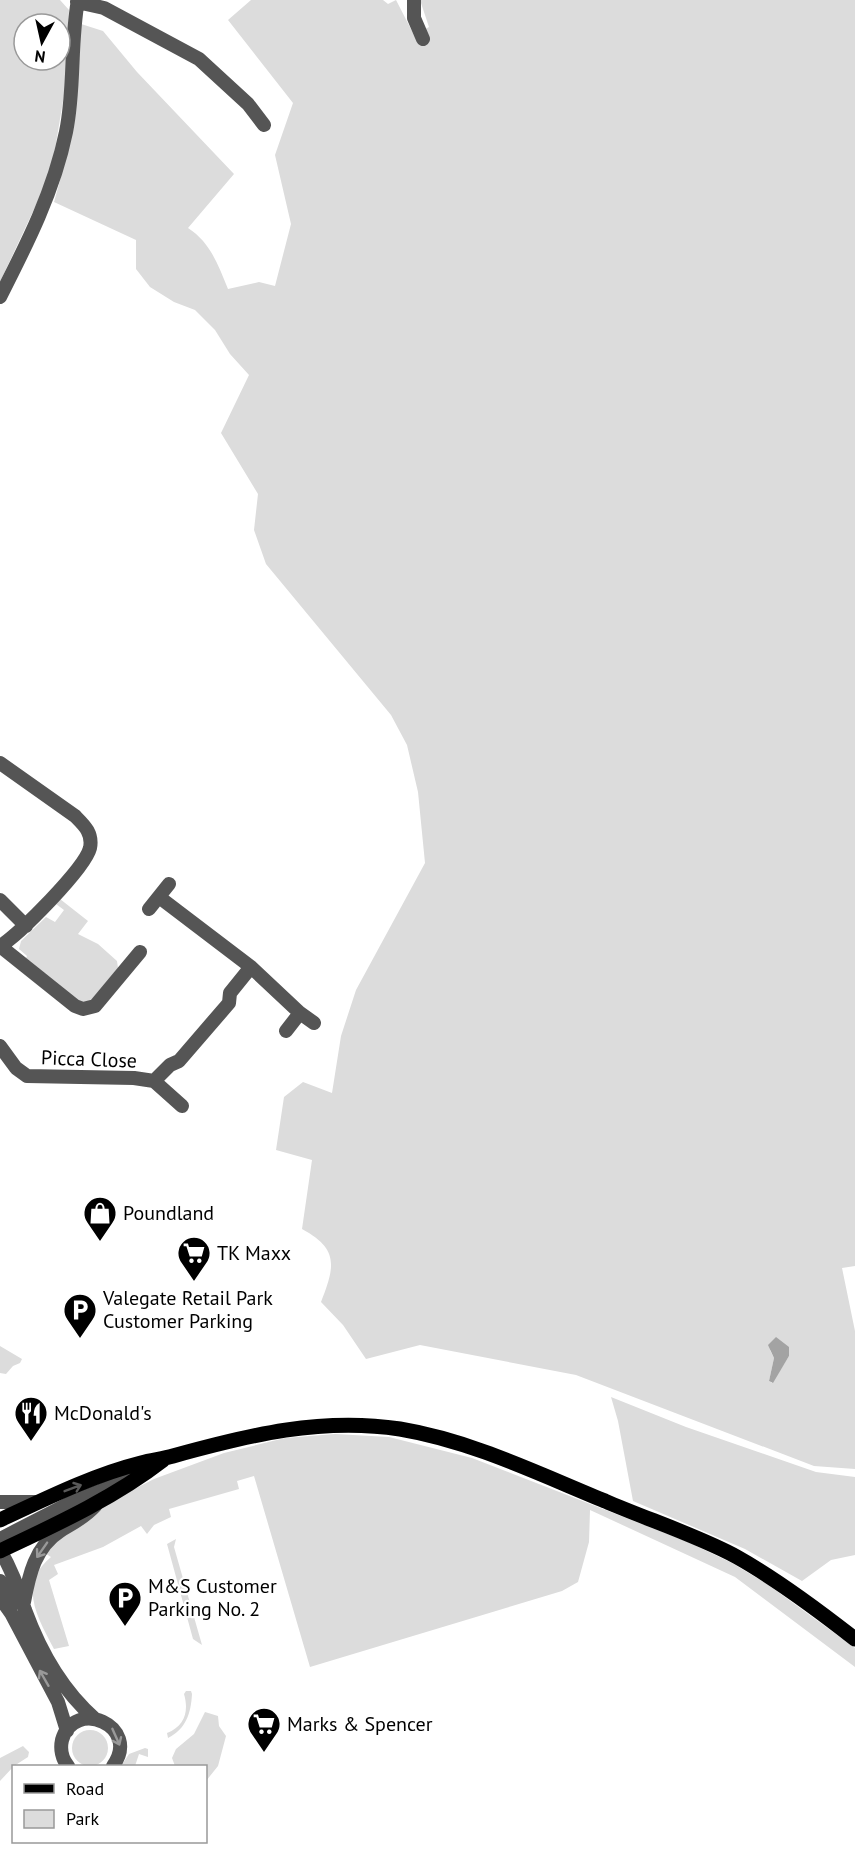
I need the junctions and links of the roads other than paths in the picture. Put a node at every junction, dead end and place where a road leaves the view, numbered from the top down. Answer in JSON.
{"nodes":[{"id":1,"x":414,"y":0,"type":"edge"},
{"id":2,"x":77,"y":1,"type":"edge"},
{"id":3,"x":423,"y":39,"type":"dead end"},
{"id":4,"x":264,"y":125,"type":"dead end"},
{"id":5,"x":0,"y":297,"type":"edge"},
{"id":6,"x":0,"y":763,"type":"edge"},
{"id":7,"x":169,"y":884,"type":"dead end"},
{"id":8,"x":159,"y":897,"type":"junction"},
{"id":9,"x":0,"y":900,"type":"edge"},
{"id":10,"x":149,"y":909,"type":"dead end"},
{"id":11,"x":26,"y":926,"type":"junction"},
{"id":12,"x":0,"y":946,"type":"edge"},
{"id":13,"x":140,"y":952,"type":"dead end"},
{"id":14,"x":251,"y":967,"type":"junction"},
{"id":15,"x":300,"y":1012,"type":"junction"},
{"id":16,"x":314,"y":1023,"type":"dead end"},
{"id":17,"x":286,"y":1030,"type":"dead end"},
{"id":18,"x":0,"y":1046,"type":"edge"},
{"id":19,"x":154,"y":1082,"type":"junction"},
{"id":20,"x":182,"y":1106,"type":"dead end"},
{"id":21,"x":166,"y":1458,"type":"junction"},
{"id":22,"x":144,"y":1475,"type":"junction"},
{"id":23,"x":101,"y":1499,"type":"junction"},
{"id":24,"x":0,"y":1502,"type":"edge"},
{"id":25,"x":37,"y":1502,"type":"junction"},
{"id":26,"x":0,"y":1520,"type":"edge"},
{"id":27,"x":0,"y":1539,"type":"edge"},
{"id":28,"x":0,"y":1551,"type":"edge"},
{"id":29,"x":0,"y":1581,"type":"edge"},
{"id":30,"x":0,"y":1598,"type":"edge"},
{"id":31,"x":24,"y":1604,"type":"junction"},
{"id":32,"x":11,"y":1613,"type":"junction"},
{"id":33,"x":855,"y":1639,"type":"edge"},
{"id":34,"x":95,"y":1719,"type":"junction"},
{"id":35,"x":67,"y":1731,"type":"junction"},
{"id":36,"x":67,"y":1765,"type":"edge"},
{"id":37,"x":114,"y":1765,"type":"edge"}],
"edges":[{"from":1,"to":3,"type":"street"},
{"from":2,"to":4,"type":"street"},
{"from":2,"to":5,"type":"street"},
{"from":6,"to":11,"type":"street"},
{"from":7,"to":8,"type":"street"},
{"from":8,"to":10,"type":"street"},
{"from":8,"to":14,"type":"street"},
{"from":9,"to":11,"type":"street"},
{"from":11,"to":12,"type":"street"},
{"from":12,"to":13,"type":"street"},
{"from":14,"to":15,"type":"street"},
{"from":14,"to":19,"type":"street","name":"Picca Close"},
{"from":15,"to":16,"type":"street"},
{"from":15,"to":17,"type":"street"},
{"from":18,"to":19,"type":"street","name":"Picca Close"},
{"from":19,"to":20,"type":"street","name":"Picca Close"},
{"from":21,"to":22,"type":"main road"},
{"from":25,"to":21,"type":"main road","one_way":true},
{"from":21,"to":33,"type":"main road"},
{"from":22,"to":23,"type":"main road"},
{"from":22,"to":27,"type":"street"},
{"from":23,"to":28,"type":"main road"},
{"from":23,"to":31,"type":"street","one_way":true},
{"from":24,"to":25,"type":"street"},
{"from":25,"to":26,"type":"main road"},
{"from":28,"to":31,"type":"street"},
{"from":29,"to":32,"type":"street"},
{"from":30,"to":32,"type":"street"},
{"from":31,"to":34,"type":"street"},
{"from":35,"to":32,"type":"street","one_way":true},
{"from":34,"to":35,"type":"street"},
{"from":34,"to":37,"type":"street","one_way":true},
{"from":35,"to":36,"type":"street"}]}
